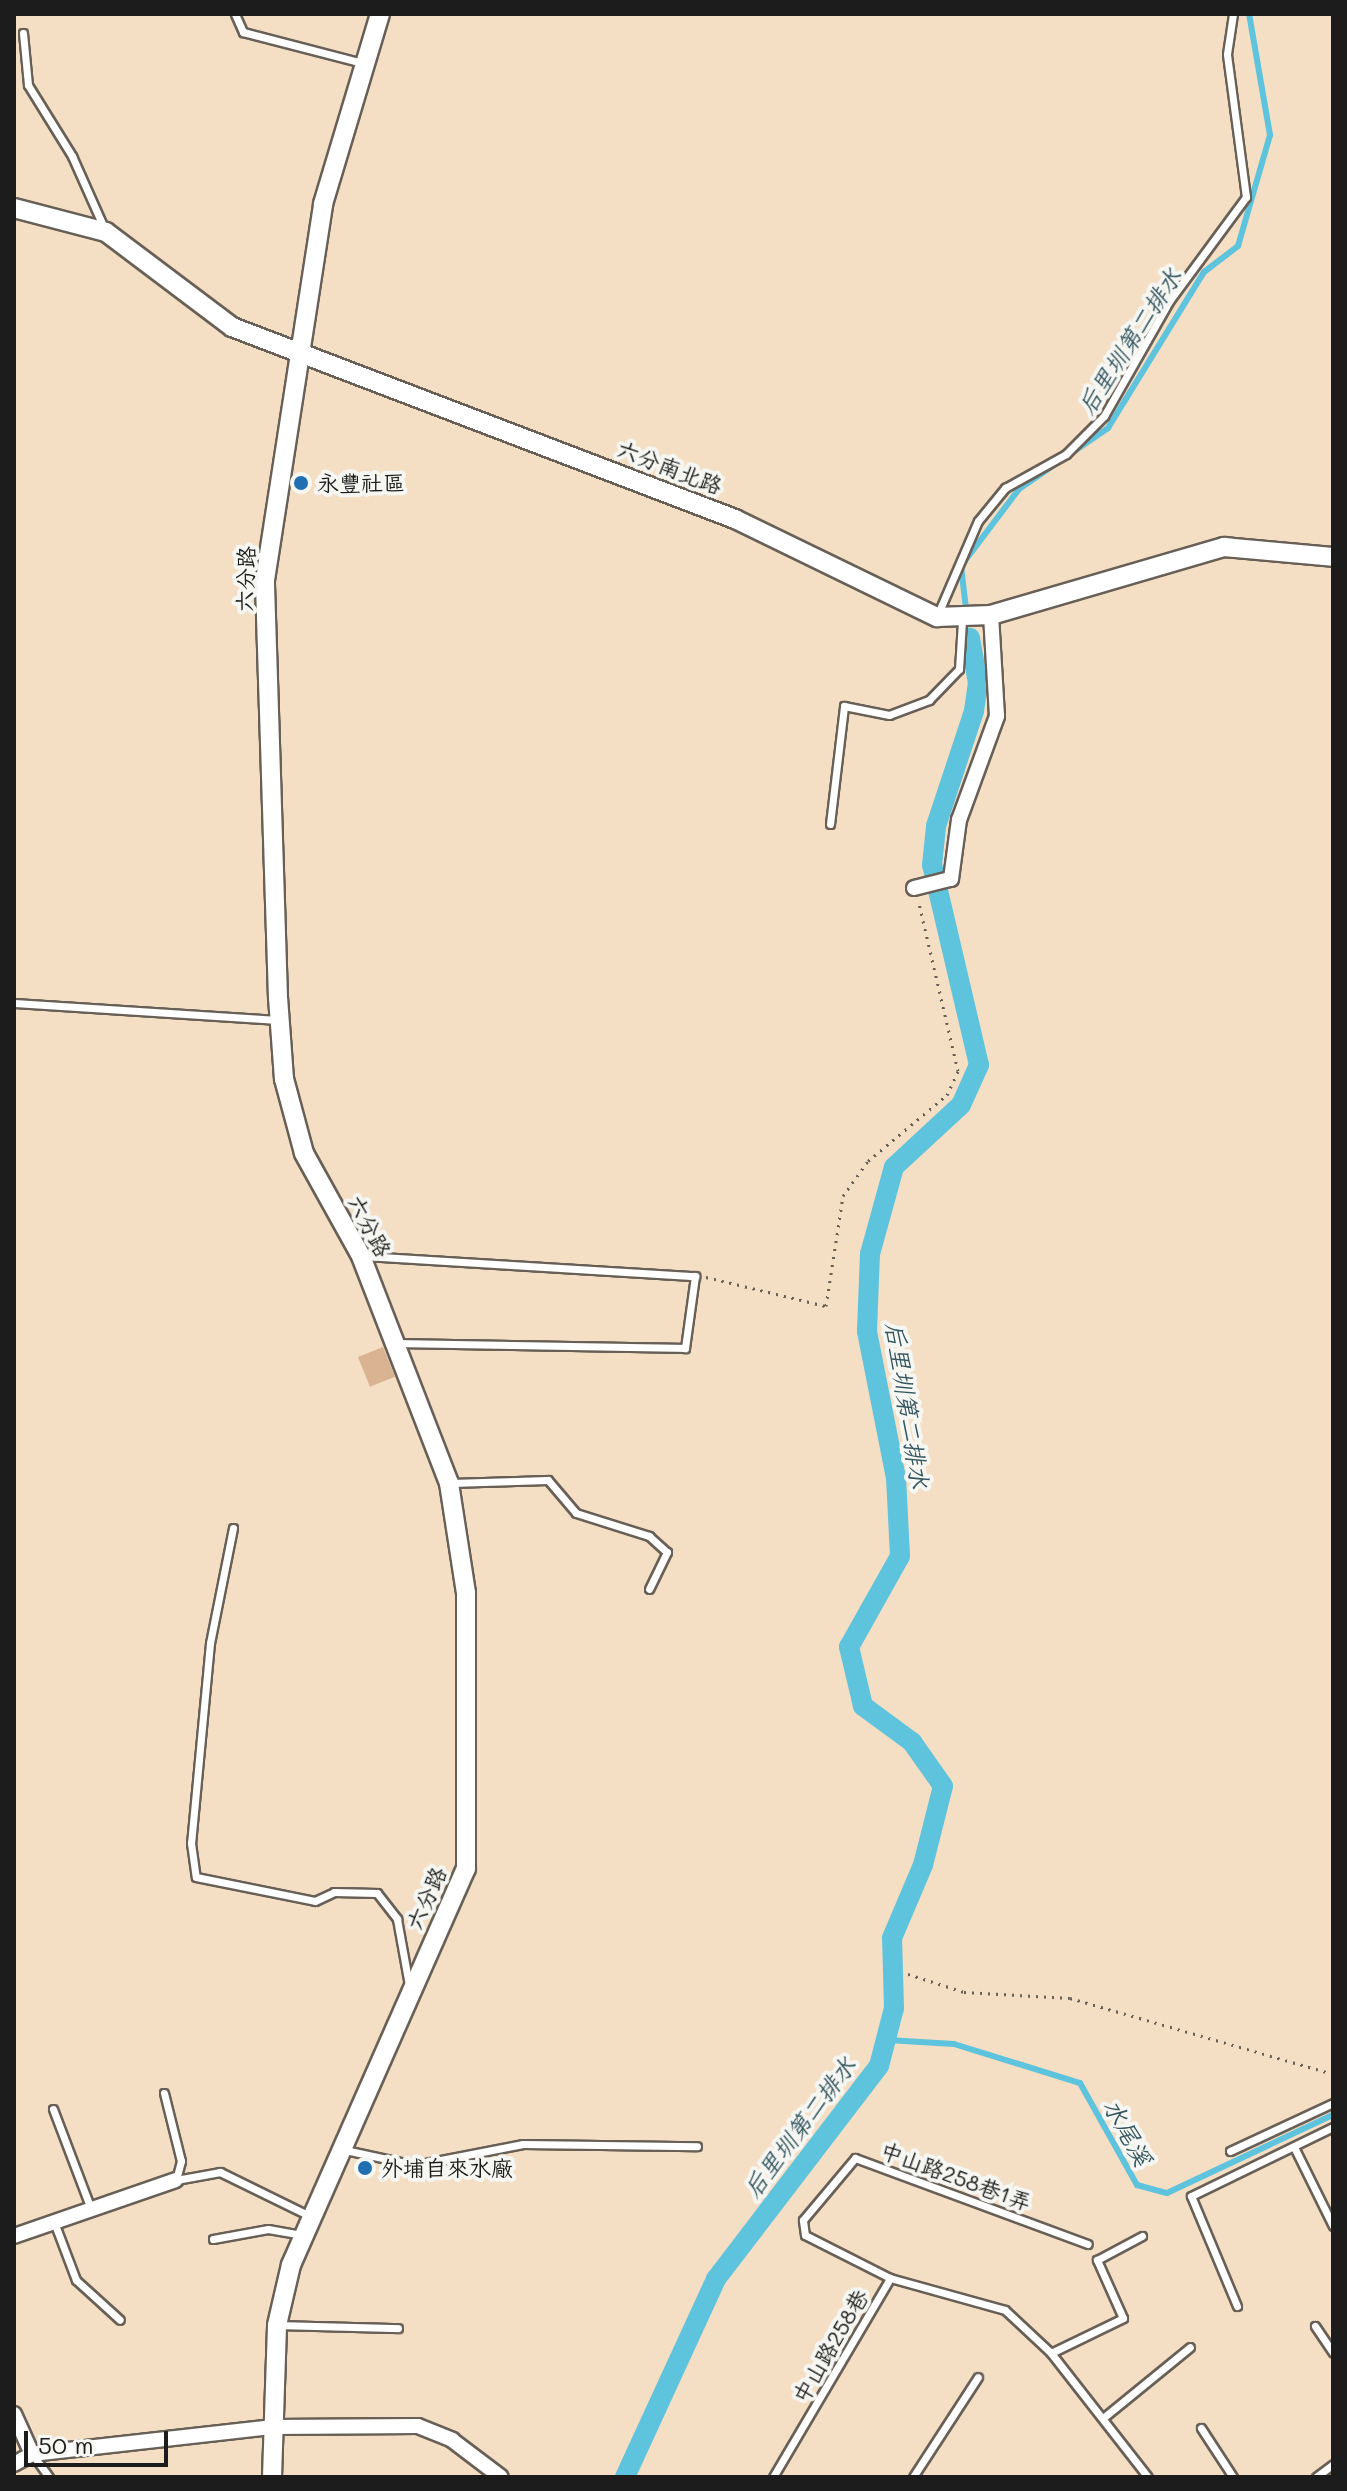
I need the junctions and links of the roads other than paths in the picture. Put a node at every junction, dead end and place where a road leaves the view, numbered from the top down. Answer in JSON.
{"nodes":[{"id":1,"x":235,"y":14,"type":"edge"},
{"id":2,"x":380,"y":14,"type":"edge"},
{"id":3,"x":1233,"y":14,"type":"edge"},
{"id":4,"x":23,"y":33,"type":"dead end"},
{"id":5,"x":365,"y":63,"type":"junction"},
{"id":6,"x":14,"y":208,"type":"edge"},
{"id":7,"x":106,"y":232,"type":"junction"},
{"id":8,"x":297,"y":352,"type":"junction"},
{"id":9,"x":1333,"y":557,"type":"edge"},
{"id":10,"x":991,"y":615,"type":"junction"},
{"id":11,"x":937,"y":617,"type":"junction"},
{"id":12,"x":962,"y":621,"type":"junction"},
{"id":13,"x":830,"y":824,"type":"dead end"},
{"id":14,"x":914,"y":888,"type":"road end"},
{"id":15,"x":14,"y":1003,"type":"edge"},
{"id":16,"x":280,"y":1021,"type":"junction"},
{"id":17,"x":361,"y":1256,"type":"junction"},
{"id":18,"x":396,"y":1343,"type":"junction"},
{"id":19,"x":449,"y":1483,"type":"junction"},
{"id":20,"x":233,"y":1528,"type":"dead end"},
{"id":21,"x":649,"y":1589,"type":"dead end"},
{"id":22,"x":410,"y":1991,"type":"junction"},
{"id":23,"x":164,"y":2093,"type":"dead end"},
{"id":24,"x":1333,"y":2103,"type":"edge"},
{"id":25,"x":53,"y":2109,"type":"dead end"},
{"id":26,"x":1333,"y":2127,"type":"edge"},
{"id":27,"x":697,"y":2146,"type":"dead end"},
{"id":28,"x":1294,"y":2147,"type":"junction"},
{"id":29,"x":345,"y":2150,"type":"junction"},
{"id":30,"x":1230,"y":2151,"type":"dead end"},
{"id":31,"x":176,"y":2180,"type":"junction"},
{"id":32,"x":91,"y":2209,"type":"junction"},
{"id":33,"x":316,"y":2219,"type":"junction"},
{"id":34,"x":54,"y":2222,"type":"junction"},
{"id":35,"x":1333,"y":2226,"type":"edge"},
{"id":36,"x":14,"y":2236,"type":"edge"},
{"id":37,"x":307,"y":2236,"type":"junction"},
{"id":38,"x":1142,"y":2236,"type":"dead end"},
{"id":39,"x":213,"y":2239,"type":"dead end"},
{"id":40,"x":1088,"y":2244,"type":"dead end"},
{"id":41,"x":890,"y":2278,"type":"junction"},
{"id":42,"x":1237,"y":2306,"type":"dead end"},
{"id":43,"x":120,"y":2320,"type":"dead end"},
{"id":44,"x":277,"y":2325,"type":"junction"},
{"id":45,"x":1315,"y":2326,"type":"dead end"},
{"id":46,"x":398,"y":2328,"type":"dead end"},
{"id":47,"x":1190,"y":2347,"type":"dead end"},
{"id":48,"x":1051,"y":2353,"type":"junction"},
{"id":49,"x":1333,"y":2353,"type":"edge"},
{"id":50,"x":978,"y":2377,"type":"dead end"},
{"id":51,"x":14,"y":2414,"type":"edge"},
{"id":52,"x":1103,"y":2418,"type":"junction"},
{"id":53,"x":273,"y":2427,"type":"junction"},
{"id":54,"x":1201,"y":2428,"type":"dead end"},
{"id":55,"x":32,"y":2454,"type":"junction"},
{"id":56,"x":14,"y":2464,"type":"edge"},
{"id":57,"x":1333,"y":2464,"type":"edge"},
{"id":58,"x":777,"y":2476,"type":"edge"},
{"id":59,"x":49,"y":2477,"type":"edge"},
{"id":60,"x":272,"y":2477,"type":"edge"},
{"id":61,"x":501,"y":2477,"type":"edge"},
{"id":62,"x":913,"y":2477,"type":"edge"},
{"id":63,"x":1148,"y":2477,"type":"edge"},
{"id":64,"x":1233,"y":2477,"type":"edge"},
{"id":65,"x":1316,"y":2477,"type":"edge"}],
"edges":[{"from":1,"to":5,"type":"lane"},
{"from":2,"to":5,"type":"street","name":"六分路"},
{"from":3,"to":11,"type":"lane"},
{"from":4,"to":7,"type":"lane"},
{"from":5,"to":8,"type":"street","name":"六分路"},
{"from":6,"to":7,"type":"street","name":"六分南北路"},
{"from":7,"to":8,"type":"street","name":"六分南北路"},
{"from":8,"to":11,"type":"street","name":"六分南北路"},
{"from":8,"to":16,"type":"street","name":"六分路"},
{"from":9,"to":10,"type":"street","name":"六分南北路"},
{"from":10,"to":12,"type":"street","name":"六分南北路"},
{"from":10,"to":14,"type":"street"},
{"from":11,"to":12,"type":"street","name":"六分南北路"},
{"from":12,"to":13,"type":"lane"},
{"from":15,"to":16,"type":"lane"},
{"from":16,"to":17,"type":"street","name":"六分路"},
{"from":17,"to":18,"type":"street","name":"六分路"},
{"from":17,"to":18,"type":"lane"},
{"from":18,"to":19,"type":"street","name":"六分路"},
{"from":19,"to":21,"type":"lane"},
{"from":19,"to":22,"type":"street","name":"六分路"},
{"from":20,"to":22,"type":"lane"},
{"from":22,"to":29,"type":"street","name":"六分路"},
{"from":23,"to":31,"type":"lane"},
{"from":24,"to":30,"type":"lane"},
{"from":25,"to":32,"type":"lane"},
{"from":26,"to":28,"type":"lane"},
{"from":27,"to":29,"type":"lane"},
{"from":28,"to":35,"type":"lane"},
{"from":28,"to":42,"type":"lane"},
{"from":29,"to":33,"type":"street","name":"六分路"},
{"from":31,"to":32,"type":"street"},
{"from":31,"to":33,"type":"lane"},
{"from":32,"to":34,"type":"street"},
{"from":33,"to":37,"type":"street","name":"六分路"},
{"from":34,"to":36,"type":"street"},
{"from":34,"to":43,"type":"lane"},
{"from":37,"to":39,"type":"lane"},
{"from":37,"to":44,"type":"street","name":"六分路"},
{"from":38,"to":48,"type":"lane"},
{"from":40,"to":41,"type":"lane","name":"中山路258巷1弄"},
{"from":41,"to":48,"type":"lane","name":"中山路258巷"},
{"from":41,"to":58,"type":"lane","name":"中山路258巷"},
{"from":44,"to":46,"type":"lane"},
{"from":44,"to":53,"type":"street","name":"六分路"},
{"from":45,"to":49,"type":"lane"},
{"from":47,"to":52,"type":"lane"},
{"from":48,"to":52,"type":"lane","name":"中山路258巷"},
{"from":50,"to":62,"type":"lane"},
{"from":51,"to":55,"type":"street"},
{"from":52,"to":63,"type":"lane","name":"中山路258巷"},
{"from":53,"to":55,"type":"street"},
{"from":53,"to":60,"type":"street","name":"六分路"},
{"from":53,"to":61,"type":"street"},
{"from":54,"to":64,"type":"lane"},
{"from":55,"to":56,"type":"street"},
{"from":55,"to":59,"type":"lane"},
{"from":57,"to":65,"type":"lane"}]}
